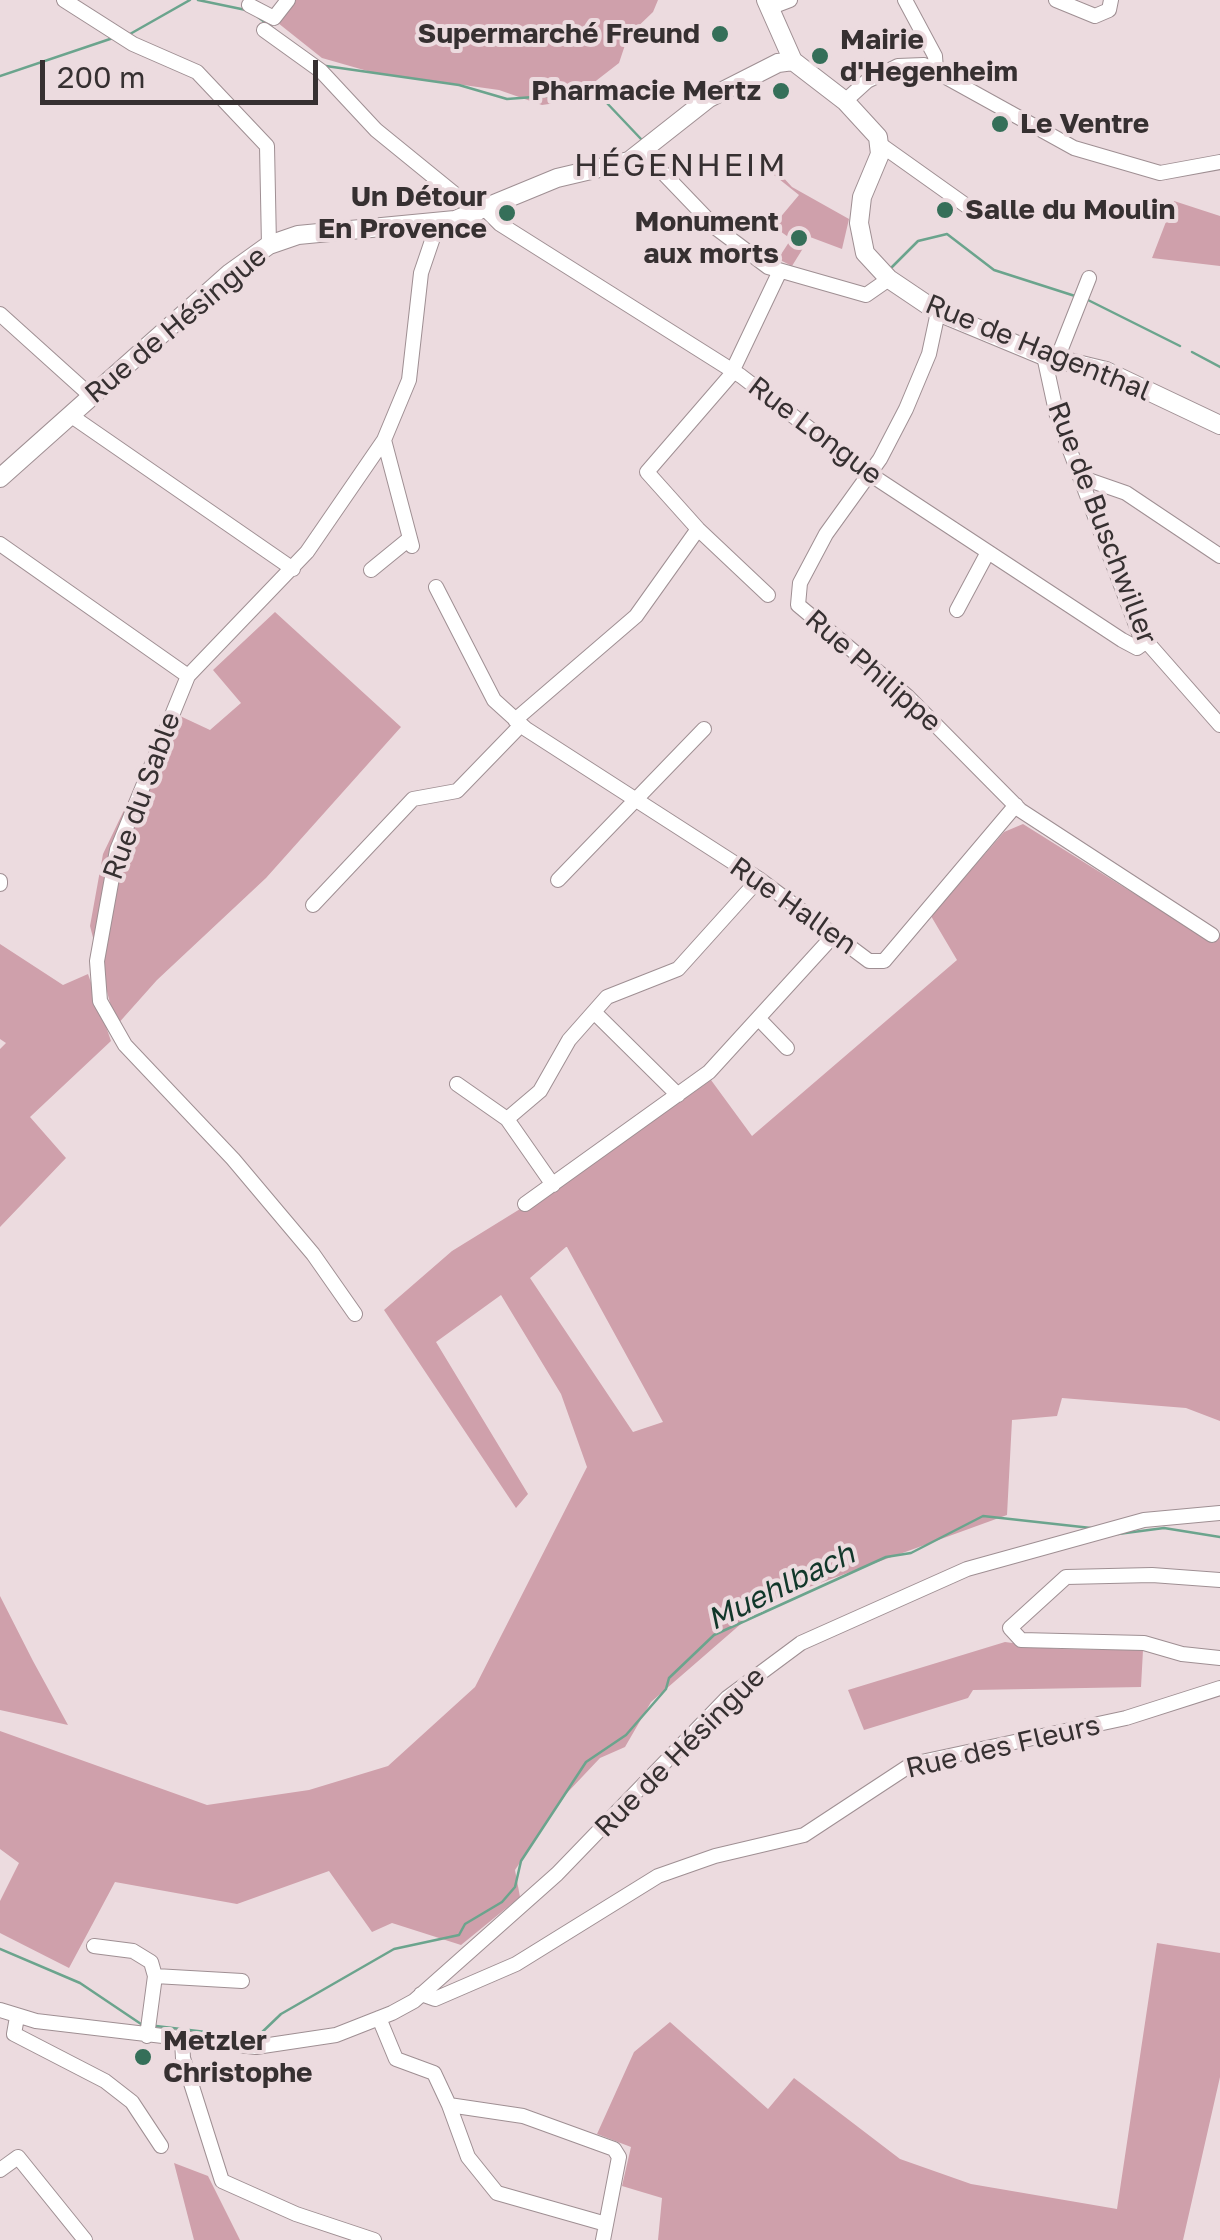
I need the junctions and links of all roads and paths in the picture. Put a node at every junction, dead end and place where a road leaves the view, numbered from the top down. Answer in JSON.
{"nodes":[{"id":1,"x":64,"y":0,"type":"edge"},
{"id":2,"x":288,"y":0,"type":"edge"},
{"id":3,"x":790,"y":0,"type":"edge"},
{"id":4,"x":905,"y":0,"type":"edge"},
{"id":5,"x":1056,"y":0,"type":"edge"},
{"id":6,"x":1111,"y":0,"type":"edge"},
{"id":7,"x":768,"y":4,"type":"edge"},
{"id":8,"x":249,"y":5,"type":"dead end"},
{"id":9,"x":264,"y":30,"type":"dead end"},
{"id":10,"x":794,"y":60,"type":"junction"},
{"id":11,"x":936,"y":69,"type":"junction"},
{"id":12,"x":845,"y":101,"type":"junction"},
{"id":13,"x":881,"y":144,"type":"junction"},
{"id":14,"x":643,"y":152,"type":"junction"},
{"id":15,"x":1220,"y":162,"type":"edge"},
{"id":16,"x":971,"y":209,"type":"dead end"},
{"id":17,"x":482,"y":212,"type":"junction"},
{"id":18,"x":438,"y":223,"type":"junction"},
{"id":19,"x":270,"y":245,"type":"junction"},
{"id":20,"x":779,"y":273,"type":"junction"},
{"id":21,"x":1089,"y":278,"type":"dead end"},
{"id":22,"x":889,"y":279,"type":"junction"},
{"id":23,"x":938,"y":312,"type":"junction"},
{"id":24,"x":0,"y":314,"type":"edge"},
{"id":25,"x":1050,"y":357,"type":"junction"},
{"id":26,"x":733,"y":371,"type":"junction"},
{"id":27,"x":91,"y":396,"type":"junction"},
{"id":28,"x":70,"y":415,"type":"junction"},
{"id":29,"x":1220,"y":425,"type":"edge"},
{"id":30,"x":384,"y":440,"type":"junction"},
{"id":31,"x":868,"y":473,"type":"junction"},
{"id":32,"x":1080,"y":476,"type":"junction"},
{"id":33,"x":0,"y":478,"type":"edge"},
{"id":34,"x":698,"y":530,"type":"junction"},
{"id":35,"x":0,"y":544,"type":"edge"},
{"id":36,"x":988,"y":552,"type":"junction"},
{"id":37,"x":1220,"y":556,"type":"edge"},
{"id":38,"x":292,"y":569,"type":"junction"},
{"id":39,"x":371,"y":570,"type":"dead end"},
{"id":40,"x":436,"y":587,"type":"dead end"},
{"id":41,"x":768,"y":595,"type":"dead end"},
{"id":42,"x":957,"y":610,"type":"dead end"},
{"id":43,"x":1144,"y":643,"type":"junction"},
{"id":44,"x":188,"y":676,"type":"junction"},
{"id":45,"x":518,"y":722,"type":"junction"},
{"id":46,"x":1220,"y":725,"type":"edge"},
{"id":47,"x":704,"y":729,"type":"dead end"},
{"id":48,"x":635,"y":796,"type":"junction"},
{"id":49,"x":1016,"y":805,"type":"junction"},
{"id":50,"x":759,"y":879,"type":"junction"},
{"id":51,"x":558,"y":880,"type":"dead end"},
{"id":52,"x":314,"y":905,"type":"dead end"},
{"id":53,"x":1212,"y":934,"type":"dead end"},
{"id":54,"x":834,"y":935,"type":"junction"},
{"id":55,"x":594,"y":1012,"type":"junction"},
{"id":56,"x":759,"y":1019,"type":"junction"},
{"id":57,"x":787,"y":1048,"type":"dead end"},
{"id":58,"x":457,"y":1084,"type":"dead end"},
{"id":59,"x":678,"y":1095,"type":"junction"},
{"id":60,"x":507,"y":1119,"type":"junction"},
{"id":61,"x":553,"y":1185,"type":"junction"},
{"id":62,"x":525,"y":1204,"type":"dead end"},
{"id":63,"x":356,"y":1314,"type":"dead end"},
{"id":64,"x":1220,"y":1513,"type":"edge"},
{"id":65,"x":1220,"y":1580,"type":"edge"},
{"id":66,"x":1220,"y":1658,"type":"edge"},
{"id":67,"x":1220,"y":1688,"type":"edge"},
{"id":68,"x":94,"y":1946,"type":"dead end"},
{"id":69,"x":154,"y":1976,"type":"junction"},
{"id":70,"x":242,"y":1981,"type":"dead end"},
{"id":71,"x":420,"y":1994,"type":"junction"},
{"id":72,"x":0,"y":2010,"type":"edge"},
{"id":73,"x":17,"y":2016,"type":"junction"},
{"id":74,"x":379,"y":2018,"type":"junction"},
{"id":75,"x":147,"y":2036,"type":"junction"},
{"id":76,"x":182,"y":2040,"type":"junction"},
{"id":77,"x":449,"y":2105,"type":"junction"},
{"id":78,"x":160,"y":2146,"type":"dead end"},
{"id":79,"x":0,"y":2170,"type":"edge"},
{"id":80,"x":606,"y":2224,"type":"junction"},
{"id":81,"x":85,"y":2240,"type":"edge"},
{"id":82,"x":374,"y":2240,"type":"edge"},
{"id":83,"x":603,"y":2240,"type":"edge"}],
"edges":[{"from":1,"to":19,"type":"street"},
{"from":2,"to":8,"type":"street"},
{"from":3,"to":7,"type":"street"},
{"from":4,"to":11,"type":"street"},
{"from":5,"to":6,"type":"street"},
{"from":7,"to":10,"type":"main road"},
{"from":9,"to":17,"type":"street","name":"Rue Longue"},
{"from":10,"to":12,"type":"main road"},
{"from":10,"to":14,"type":"main road","name":"Rue de Hésingue"},
{"from":11,"to":12,"type":"street"},
{"from":11,"to":15,"type":"street"},
{"from":12,"to":13,"type":"main road"},
{"from":13,"to":16,"type":"street"},
{"from":13,"to":22,"type":"main road","name":"Rue de Hagenthal"},
{"from":14,"to":17,"type":"main road","name":"Rue de Hésingue"},
{"from":14,"to":20,"type":"street"},
{"from":17,"to":18,"type":"main road","name":"Rue de Hésingue"},
{"from":17,"to":26,"type":"street","name":"Rue Longue"},
{"from":18,"to":19,"type":"main road","name":"Rue de Hésingue"},
{"from":18,"to":30,"type":"street","name":"Rue du Sable"},
{"from":19,"to":27,"type":"main road","name":"Rue de Hésingue"},
{"from":20,"to":22,"type":"street"},
{"from":20,"to":26,"type":"street"},
{"from":21,"to":25,"type":"street"},
{"from":22,"to":23,"type":"main road","name":"Rue de Hagenthal"},
{"from":23,"to":25,"type":"main road","name":"Rue de Hagenthal"},
{"from":23,"to":31,"type":"street","name":"Rue Philippe"},
{"from":24,"to":27,"type":"street"},
{"from":25,"to":29,"type":"main road","name":"Rue de Hagenthal"},
{"from":25,"to":32,"type":"street","name":"Rue de Buschwiller"},
{"from":26,"to":31,"type":"street","name":"Rue Longue"},
{"from":26,"to":34,"type":"street"},
{"from":27,"to":28,"type":"main road","name":"Rue de Hésingue"},
{"from":28,"to":33,"type":"main road","name":"Rue de Hésingue"},
{"from":28,"to":38,"type":"street"},
{"from":30,"to":38,"type":"street","name":"Rue du Sable"},
{"from":30,"to":39,"type":"street"},
{"from":31,"to":36,"type":"street","name":"Rue Longue"},
{"from":31,"to":49,"type":"street","name":"Rue Philippe"},
{"from":32,"to":37,"type":"street"},
{"from":32,"to":43,"type":"street","name":"Rue de Buschwiller"},
{"from":34,"to":41,"type":"street"},
{"from":34,"to":45,"type":"street"},
{"from":35,"to":44,"type":"street"},
{"from":36,"to":42,"type":"street"},
{"from":36,"to":43,"type":"street","name":"Rue Longue"},
{"from":38,"to":44,"type":"street","name":"Rue du Sable"},
{"from":40,"to":45,"type":"street","name":"Rue Hallen"},
{"from":43,"to":46,"type":"street","name":"Rue de Buschwiller"},
{"from":44,"to":63,"type":"street","name":"Rue du Sable"},
{"from":45,"to":48,"type":"street","name":"Rue Hallen"},
{"from":45,"to":52,"type":"street"},
{"from":47,"to":48,"type":"street"},
{"from":48,"to":50,"type":"street","name":"Rue Hallen"},
{"from":48,"to":51,"type":"street"},
{"from":49,"to":53,"type":"street","name":"Rue Philippe"},
{"from":49,"to":54,"type":"street","name":"Rue Hallen"},
{"from":50,"to":54,"type":"street","name":"Rue Hallen"},
{"from":50,"to":55,"type":"street"},
{"from":54,"to":56,"type":"street"},
{"from":55,"to":59,"type":"street"},
{"from":55,"to":60,"type":"street"},
{"from":56,"to":57,"type":"street"},
{"from":56,"to":59,"type":"street"},
{"from":58,"to":60,"type":"street"},
{"from":59,"to":61,"type":"street"},
{"from":60,"to":61,"type":"street"},
{"from":61,"to":62,"type":"street"},
{"from":64,"to":71,"type":"street","name":"Rue de Hésingue"},
{"from":65,"to":66,"type":"street"},
{"from":67,"to":71,"type":"street","name":"Rue des Fleurs"},
{"from":68,"to":69,"type":"street"},
{"from":69,"to":70,"type":"street"},
{"from":69,"to":75,"type":"street"},
{"from":71,"to":74,"type":"street"},
{"from":72,"to":73,"type":"street"},
{"from":73,"to":75,"type":"street"},
{"from":73,"to":78,"type":"street"},
{"from":74,"to":76,"type":"street"},
{"from":74,"to":77,"type":"street"},
{"from":75,"to":76,"type":"street"},
{"from":76,"to":82,"type":"street"},
{"from":77,"to":80,"type":"street"},
{"from":77,"to":80,"type":"street"},
{"from":79,"to":81,"type":"street"},
{"from":80,"to":83,"type":"street"}]}
